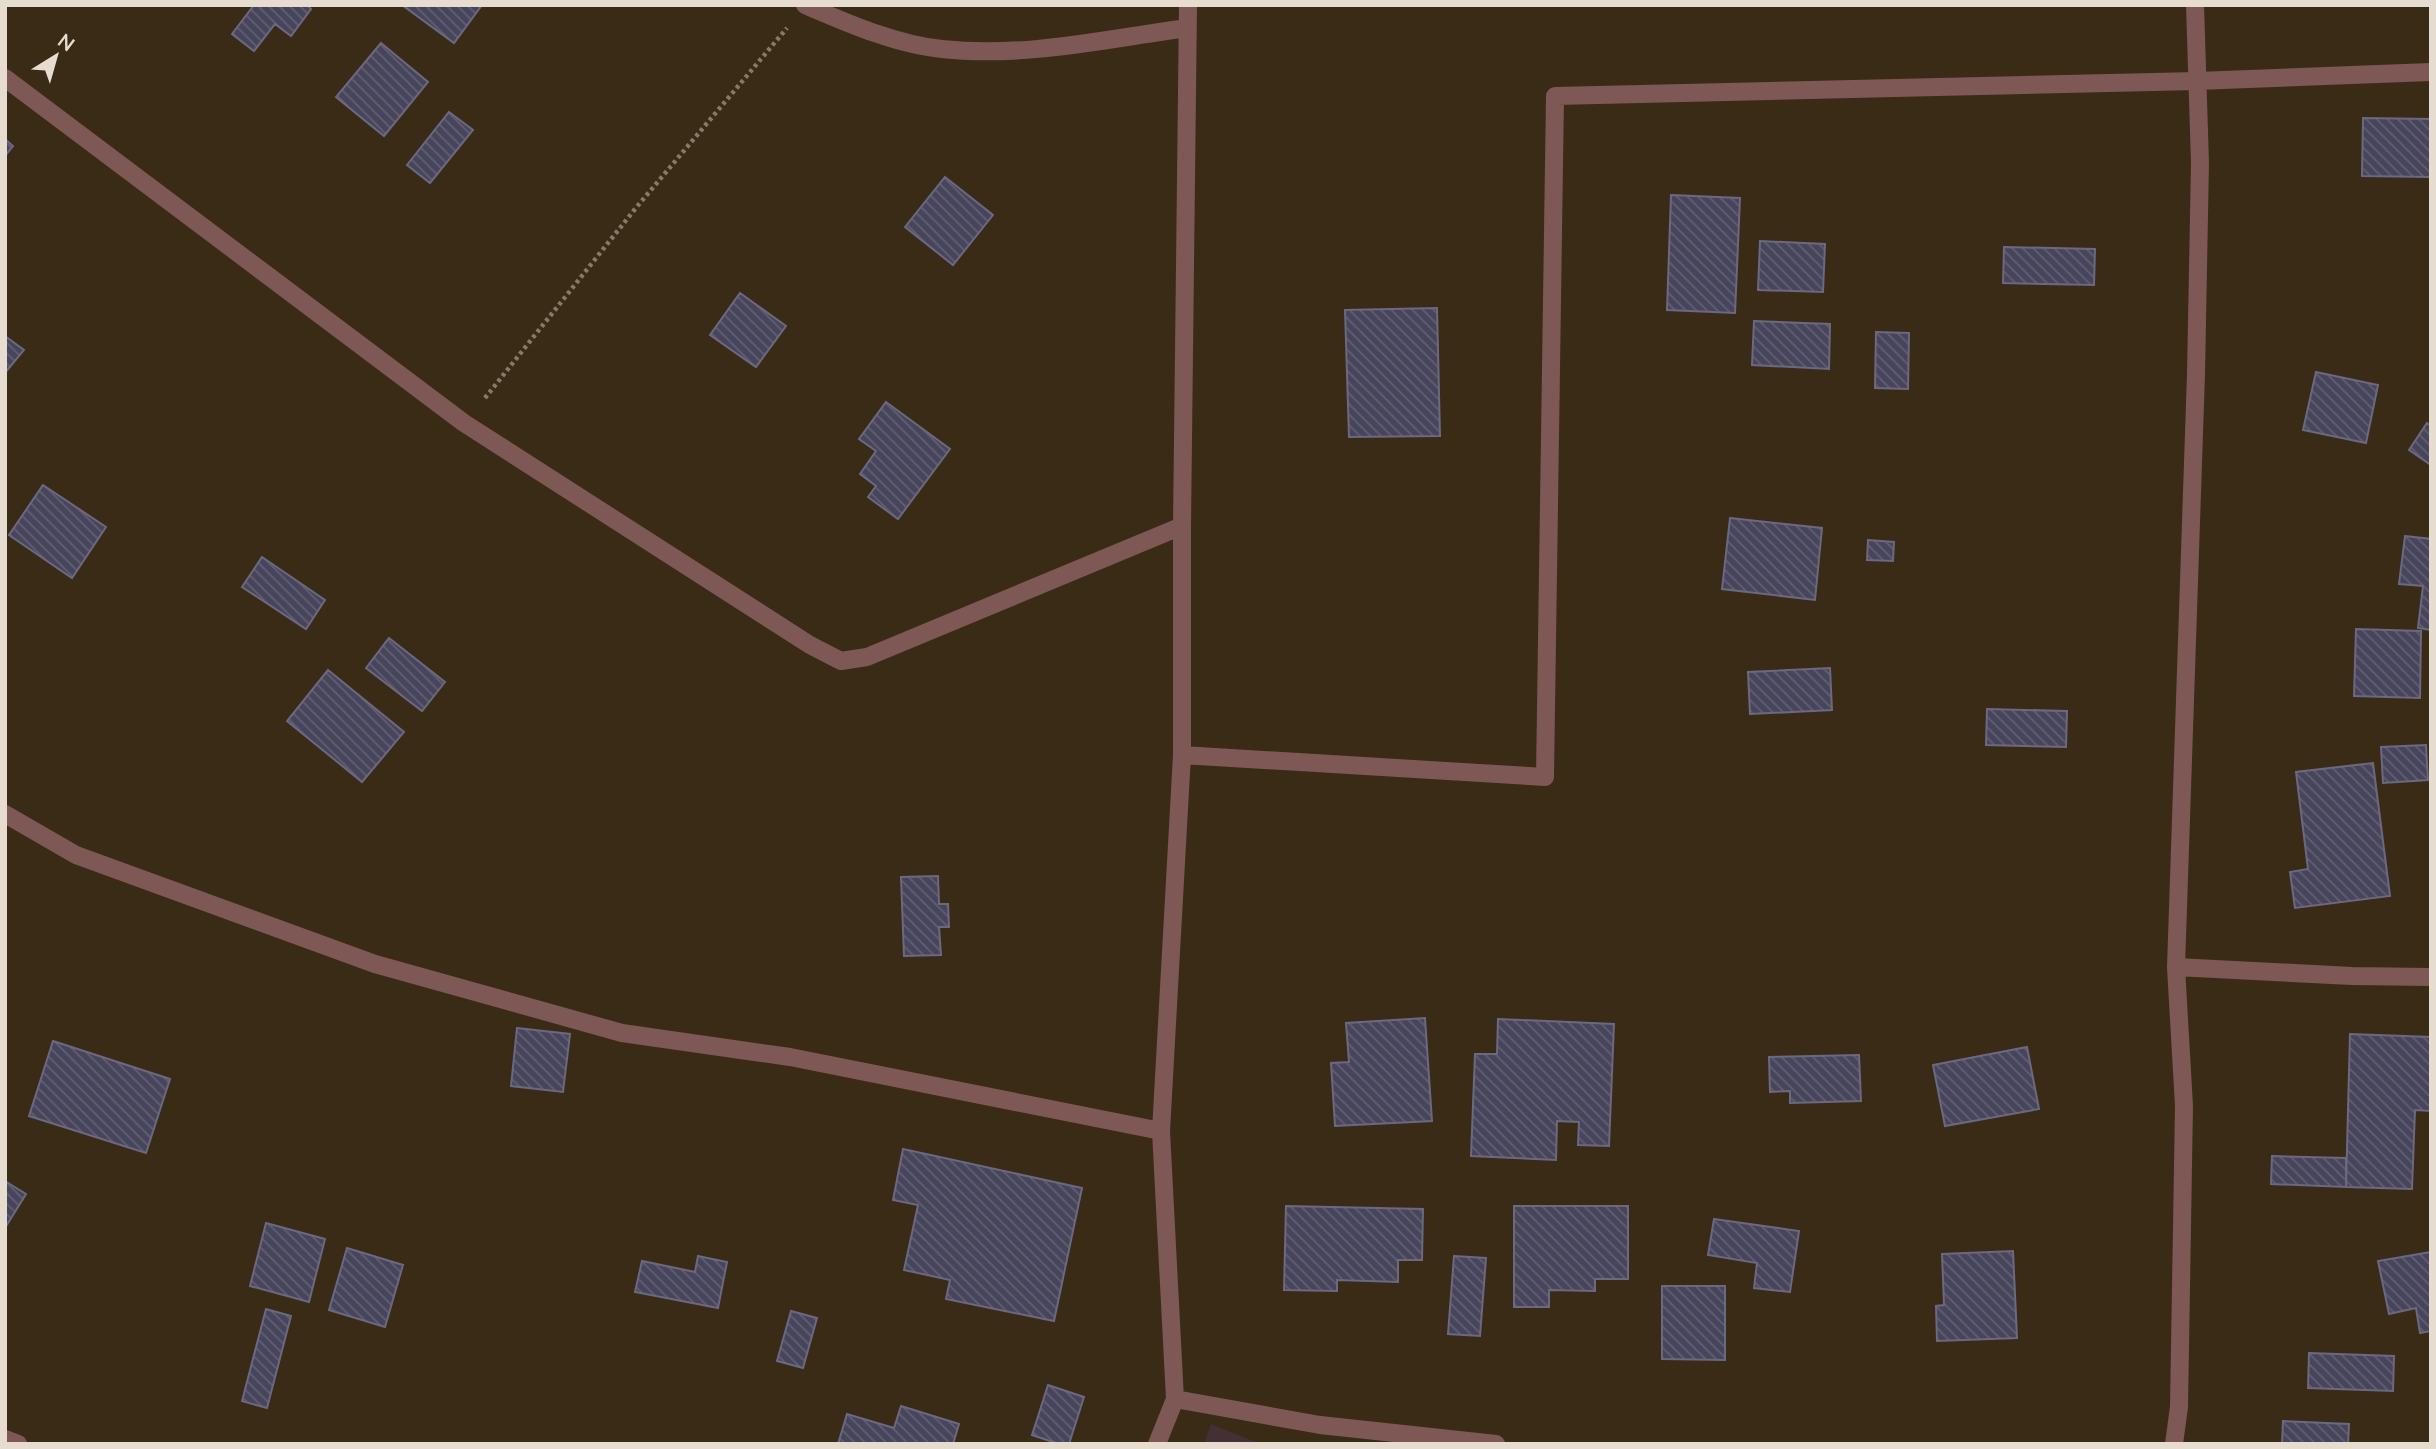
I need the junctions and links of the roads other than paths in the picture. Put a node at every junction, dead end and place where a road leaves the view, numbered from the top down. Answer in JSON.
{"nodes":[{"id":1,"x":1188,"y":5,"type":"edge"},
{"id":2,"x":2195,"y":5,"type":"edge"},
{"id":3,"x":806,"y":6,"type":"edge"},
{"id":4,"x":1187,"y":28,"type":"junction"},
{"id":5,"x":2431,"y":72,"type":"edge"},
{"id":6,"x":5,"y":78,"type":"edge"},
{"id":7,"x":2197,"y":81,"type":"junction"},
{"id":8,"x":1182,"y":526,"type":"junction"},
{"id":9,"x":1182,"y":755,"type":"junction"},
{"id":10,"x":5,"y":814,"type":"edge"},
{"id":11,"x":2176,"y":967,"type":"junction"},
{"id":12,"x":2431,"y":977,"type":"edge"},
{"id":13,"x":1161,"y":1131,"type":"junction"},
{"id":14,"x":1175,"y":1399,"type":"junction"},
{"id":15,"x":5,"y":1439,"type":"edge"},
{"id":16,"x":18,"y":1444,"type":"edge"},
{"id":17,"x":1157,"y":1444,"type":"edge"},
{"id":18,"x":1496,"y":1444,"type":"edge"},
{"id":19,"x":2174,"y":1444,"type":"edge"}],
"edges":[{"from":1,"to":4,"type":"street"},
{"from":2,"to":7,"type":"street"},
{"from":3,"to":4,"type":"street"},
{"from":4,"to":8,"type":"street"},
{"from":5,"to":7,"type":"street"},
{"from":6,"to":8,"type":"street"},
{"from":7,"to":9,"type":"street"},
{"from":7,"to":11,"type":"street"},
{"from":8,"to":9,"type":"street"},
{"from":9,"to":13,"type":"street"},
{"from":10,"to":13,"type":"street"},
{"from":11,"to":12,"type":"street"},
{"from":11,"to":19,"type":"street"},
{"from":13,"to":14,"type":"street"},
{"from":14,"to":17,"type":"street"},
{"from":14,"to":18,"type":"street"},
{"from":15,"to":16,"type":"street"}]}
